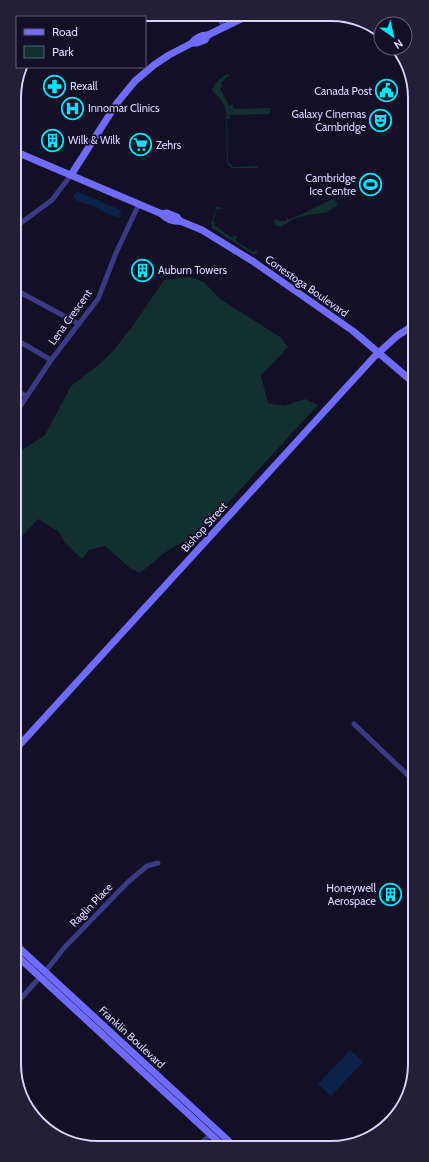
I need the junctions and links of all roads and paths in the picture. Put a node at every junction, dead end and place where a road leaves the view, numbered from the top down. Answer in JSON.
{"nodes":[{"id":1,"x":220,"y":21,"type":"edge"},
{"id":2,"x":237,"y":21,"type":"edge"},
{"id":3,"x":224,"y":28,"type":"junction"},
{"id":4,"x":21,"y":154,"type":"edge"},
{"id":5,"x":70,"y":174,"type":"junction"},
{"id":6,"x":138,"y":204,"type":"junction"},
{"id":7,"x":21,"y":223,"type":"edge"},
{"id":8,"x":21,"y":293,"type":"edge"},
{"id":9,"x":79,"y":324,"type":"junction"},
{"id":10,"x":408,"y":328,"type":"edge"},
{"id":11,"x":21,"y":342,"type":"edge"},
{"id":12,"x":379,"y":353,"type":"junction"},
{"id":13,"x":51,"y":360,"type":"junction"},
{"id":14,"x":408,"y":378,"type":"edge"},
{"id":15,"x":21,"y":393,"type":"edge"},
{"id":16,"x":26,"y":396,"type":"junction"},
{"id":17,"x":21,"y":404,"type":"edge"},
{"id":18,"x":354,"y":724,"type":"dead end"},
{"id":19,"x":21,"y":741,"type":"edge"},
{"id":20,"x":408,"y":776,"type":"edge"},
{"id":21,"x":158,"y":863,"type":"dead end"},
{"id":22,"x":21,"y":950,"type":"edge"},
{"id":23,"x":21,"y":958,"type":"edge"},
{"id":24,"x":43,"y":974,"type":"junction"},
{"id":25,"x":21,"y":998,"type":"edge"},
{"id":26,"x":210,"y":1135,"type":"junction"},
{"id":27,"x":203,"y":1141,"type":"edge"},
{"id":28,"x":217,"y":1141,"type":"edge"},
{"id":29,"x":228,"y":1141,"type":"edge"}],
"edges":[{"from":1,"to":3,"type":"street"},
{"from":2,"to":3,"type":"main road"},
{"from":3,"to":5,"type":"main road"},
{"from":4,"to":5,"type":"main road","name":"Conestoga Boulevard"},
{"from":5,"to":6,"type":"main road","name":"Conestoga Boulevard"},
{"from":5,"to":7,"type":"street"},
{"from":6,"to":9,"type":"street","name":"Lena Crescent"},
{"from":6,"to":12,"type":"main road","name":"Conestoga Boulevard"},
{"from":8,"to":9,"type":"street"},
{"from":9,"to":13,"type":"street","name":"Lena Crescent"},
{"from":10,"to":12,"type":"main road","name":"Bishop Street"},
{"from":11,"to":13,"type":"street"},
{"from":12,"to":14,"type":"main road","name":"Conestoga Boulevard"},
{"from":12,"to":19,"type":"main road","name":"Bishop Street"},
{"from":13,"to":16,"type":"street","name":"Lena Crescent"},
{"from":15,"to":16,"type":"street"},
{"from":16,"to":17,"type":"street","name":"Lena Crescent"},
{"from":18,"to":20,"type":"street"},
{"from":21,"to":24,"type":"street","name":"Raglin Place"},
{"from":22,"to":24,"type":"main road","name":"Franklin Boulevard"},
{"from":23,"to":24,"type":"main road","name":"Franklin Boulevard"},
{"from":24,"to":25,"type":"street","name":"Raglin Place"},
{"from":24,"to":26,"type":"main road","name":"Franklin Boulevard"},
{"from":24,"to":29,"type":"main road","name":"Franklin Boulevard"},
{"from":26,"to":27,"type":"street"},
{"from":26,"to":28,"type":"main road","name":"Franklin Boulevard"}]}
